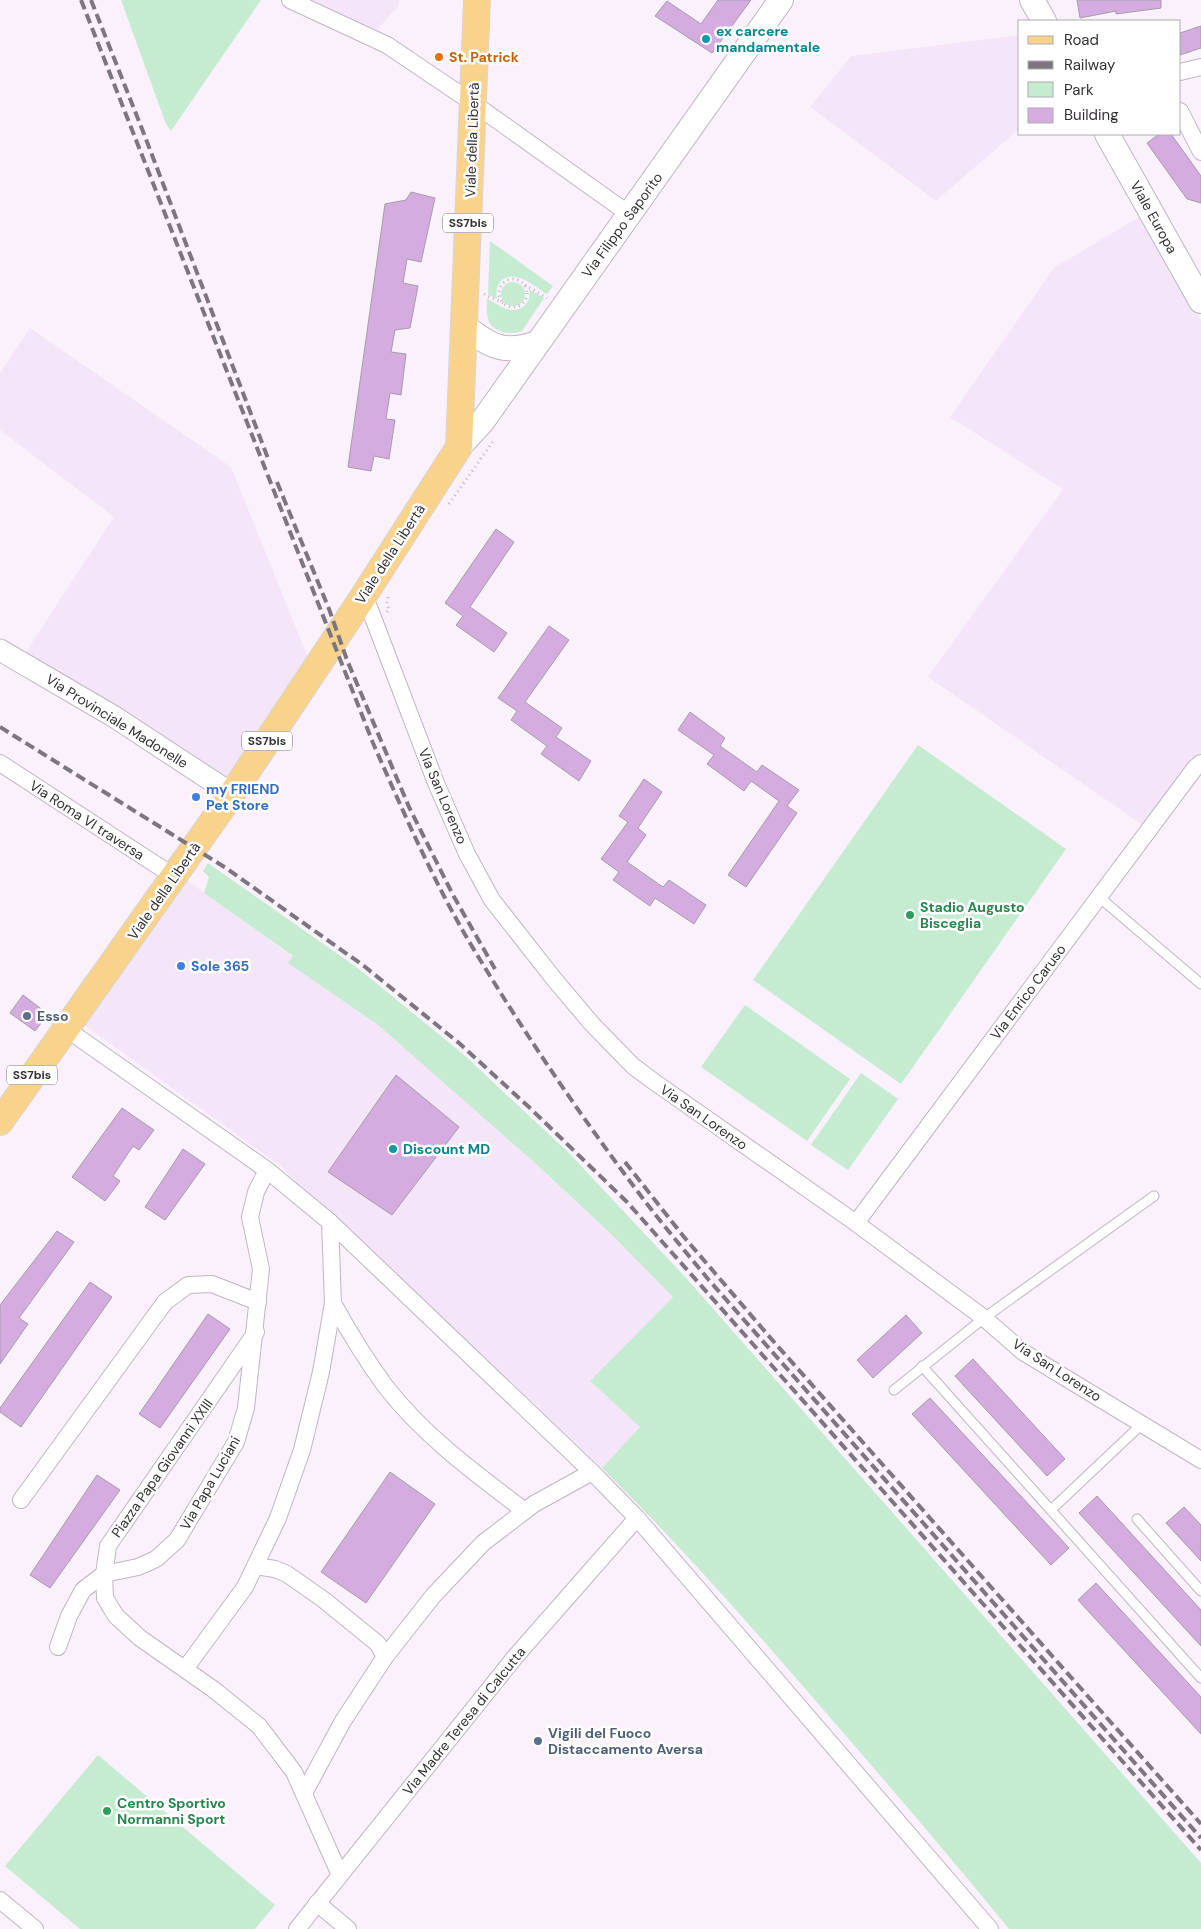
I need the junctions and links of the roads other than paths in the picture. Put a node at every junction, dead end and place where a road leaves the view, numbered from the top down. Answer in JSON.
{"nodes":[{"id":1,"x":290,"y":0,"type":"edge"},
{"id":2,"x":477,"y":0,"type":"edge"},
{"id":3,"x":781,"y":0,"type":"edge"},
{"id":4,"x":1032,"y":0,"type":"edge"},
{"id":5,"x":1043,"y":20,"type":"edge"},
{"id":6,"x":1201,"y":67,"type":"edge"},
{"id":7,"x":1181,"y":72,"type":"edge"},
{"id":8,"x":473,"y":103,"type":"junction"},
{"id":9,"x":1181,"y":112,"type":"edge"},
{"id":10,"x":1195,"y":127,"type":"edge"},
{"id":11,"x":1108,"y":135,"type":"edge"},
{"id":12,"x":1201,"y":152,"type":"edge"},
{"id":13,"x":629,"y":214,"type":"junction"},
{"id":14,"x":1201,"y":301,"type":"edge"},
{"id":15,"x":464,"y":326,"type":"junction"},
{"id":16,"x":537,"y":343,"type":"junction"},
{"id":17,"x":459,"y":446,"type":"junction"},
{"id":18,"x":363,"y":613,"type":"junction"},
{"id":19,"x":0,"y":650,"type":"edge"},
{"id":20,"x":0,"y":763,"type":"edge"},
{"id":21,"x":1201,"y":763,"type":"edge"},
{"id":22,"x":232,"y":794,"type":"junction"},
{"id":23,"x":175,"y":878,"type":"junction"},
{"id":24,"x":1099,"y":897,"type":"junction"},
{"id":25,"x":1201,"y":984,"type":"edge"},
{"id":26,"x":65,"y":1028,"type":"junction"},
{"id":27,"x":0,"y":1122,"type":"edge"},
{"id":28,"x":267,"y":1170,"type":"junction"},
{"id":29,"x":1154,"y":1196,"type":"dead end"},
{"id":30,"x":330,"y":1222,"type":"junction"},
{"id":31,"x":856,"y":1223,"type":"junction"},
{"id":32,"x":258,"y":1302,"type":"junction"},
{"id":33,"x":333,"y":1303,"type":"junction"},
{"id":34,"x":984,"y":1318,"type":"junction"},
{"id":35,"x":256,"y":1332,"type":"junction"},
{"id":36,"x":922,"y":1366,"type":"junction"},
{"id":37,"x":894,"y":1390,"type":"dead end"},
{"id":38,"x":1142,"y":1424,"type":"junction"},
{"id":39,"x":1201,"y":1460,"type":"edge"},
{"id":40,"x":592,"y":1472,"type":"junction"},
{"id":41,"x":21,"y":1500,"type":"dead end"},
{"id":42,"x":1051,"y":1510,"type":"junction"},
{"id":43,"x":525,"y":1511,"type":"junction"},
{"id":44,"x":637,"y":1518,"type":"junction"},
{"id":45,"x":1137,"y":1519,"type":"dead end"},
{"id":46,"x":255,"y":1566,"type":"junction"},
{"id":47,"x":104,"y":1574,"type":"junction"},
{"id":48,"x":1201,"y":1590,"type":"edge"},
{"id":49,"x":58,"y":1647,"type":"dead end"},
{"id":50,"x":385,"y":1657,"type":"junction"},
{"id":51,"x":185,"y":1669,"type":"junction"},
{"id":52,"x":1201,"y":1678,"type":"edge"},
{"id":53,"x":304,"y":1794,"type":"junction"},
{"id":54,"x":340,"y":1875,"type":"junction"},
{"id":55,"x":0,"y":1900,"type":"edge"},
{"id":56,"x":317,"y":1903,"type":"junction"},
{"id":57,"x":35,"y":1929,"type":"edge"},
{"id":58,"x":297,"y":1929,"type":"edge"},
{"id":59,"x":348,"y":1929,"type":"edge"},
{"id":60,"x":990,"y":1929,"type":"edge"}],
"edges":[{"from":1,"to":8,"type":"street"},
{"from":2,"to":8,"type":"main road","name":"Viale della Libertà","number":"SS7bis"},
{"from":3,"to":13,"type":"main road","name":"Via Filippo Saporito"},
{"from":4,"to":5,"type":"main road"},
{"from":6,"to":7,"type":"street"},
{"from":8,"to":13,"type":"street"},
{"from":8,"to":15,"type":"main road","name":"Viale della Libertà","number":"SS7bis"},
{"from":9,"to":10,"type":"street"},
{"from":10,"to":12,"type":"street"},
{"from":11,"to":14,"type":"main road","name":"Viale Europa"},
{"from":13,"to":16,"type":"main road","name":"Via Filippo Saporito"},
{"from":15,"to":16,"type":"main road"},
{"from":15,"to":17,"type":"main road","name":"Viale della Libertà","number":"SS7bis"},
{"from":16,"to":17,"type":"main road","name":"Via Filippo Saporito"},
{"from":17,"to":18,"type":"main road","name":"Viale della Libertà","number":"SS7bis"},
{"from":18,"to":22,"type":"main road","name":"Viale della Libertà","number":"SS7bis"},
{"from":18,"to":31,"type":"street","name":"Via San Lorenzo"},
{"from":19,"to":22,"type":"street","name":"Via Provinciale Madonelle"},
{"from":20,"to":23,"type":"street","name":"Via Roma VI traversa"},
{"from":21,"to":24,"type":"street","name":"Via Enrico Caruso"},
{"from":22,"to":23,"type":"main road","name":"Viale della Libertà","number":"SS7bis"},
{"from":23,"to":26,"type":"main road","name":"Viale della Libertà","number":"SS7bis"},
{"from":24,"to":25,"type":"lane"},
{"from":24,"to":31,"type":"street","name":"Via Enrico Caruso"},
{"from":26,"to":27,"type":"main road","number":"SS7bis"},
{"from":26,"to":28,"type":"street"},
{"from":28,"to":30,"type":"street"},
{"from":28,"to":32,"type":"street","name":"Via Papa Luciani"},
{"from":29,"to":34,"type":"lane"},
{"from":30,"to":33,"type":"street"},
{"from":30,"to":40,"type":"street"},
{"from":31,"to":34,"type":"street","name":"Via San Lorenzo"},
{"from":32,"to":35,"type":"street","name":"Via Papa Luciani"},
{"from":32,"to":41,"type":"street"},
{"from":33,"to":43,"type":"street"},
{"from":33,"to":46,"type":"street"},
{"from":34,"to":36,"type":"lane"},
{"from":34,"to":38,"type":"street","name":"Via San Lorenzo"},
{"from":35,"to":47,"type":"street","name":"Piazza Papa Giovanni XXIII"},
{"from":35,"to":47,"type":"street","name":"Via Papa Luciani"},
{"from":36,"to":37,"type":"lane"},
{"from":36,"to":42,"type":"lane"},
{"from":38,"to":39,"type":"street","name":"Via San Lorenzo"},
{"from":38,"to":42,"type":"lane"},
{"from":40,"to":43,"type":"street"},
{"from":40,"to":44,"type":"street"},
{"from":42,"to":52,"type":"lane"},
{"from":43,"to":50,"type":"street"},
{"from":44,"to":54,"type":"street","name":"Via Madre Teresa di Calcutta"},
{"from":44,"to":60,"type":"street"},
{"from":45,"to":48,"type":"lane"},
{"from":46,"to":50,"type":"street"},
{"from":46,"to":51,"type":"street"},
{"from":47,"to":49,"type":"street","name":"Via Papa Luciani"},
{"from":47,"to":51,"type":"street","name":"Piazza Papa Giovanni XXIII"},
{"from":50,"to":53,"type":"street"},
{"from":51,"to":53,"type":"street","name":"Piazza Papa Giovanni XXIII"},
{"from":53,"to":54,"type":"street","name":"Piazza Papa Giovanni XXIII"},
{"from":54,"to":56,"type":"street","name":"Via Madre Teresa di Calcutta"},
{"from":55,"to":57,"type":"street"},
{"from":56,"to":58,"type":"street","name":"Via Madre Teresa di Calcutta"},
{"from":56,"to":59,"type":"street"}]}
